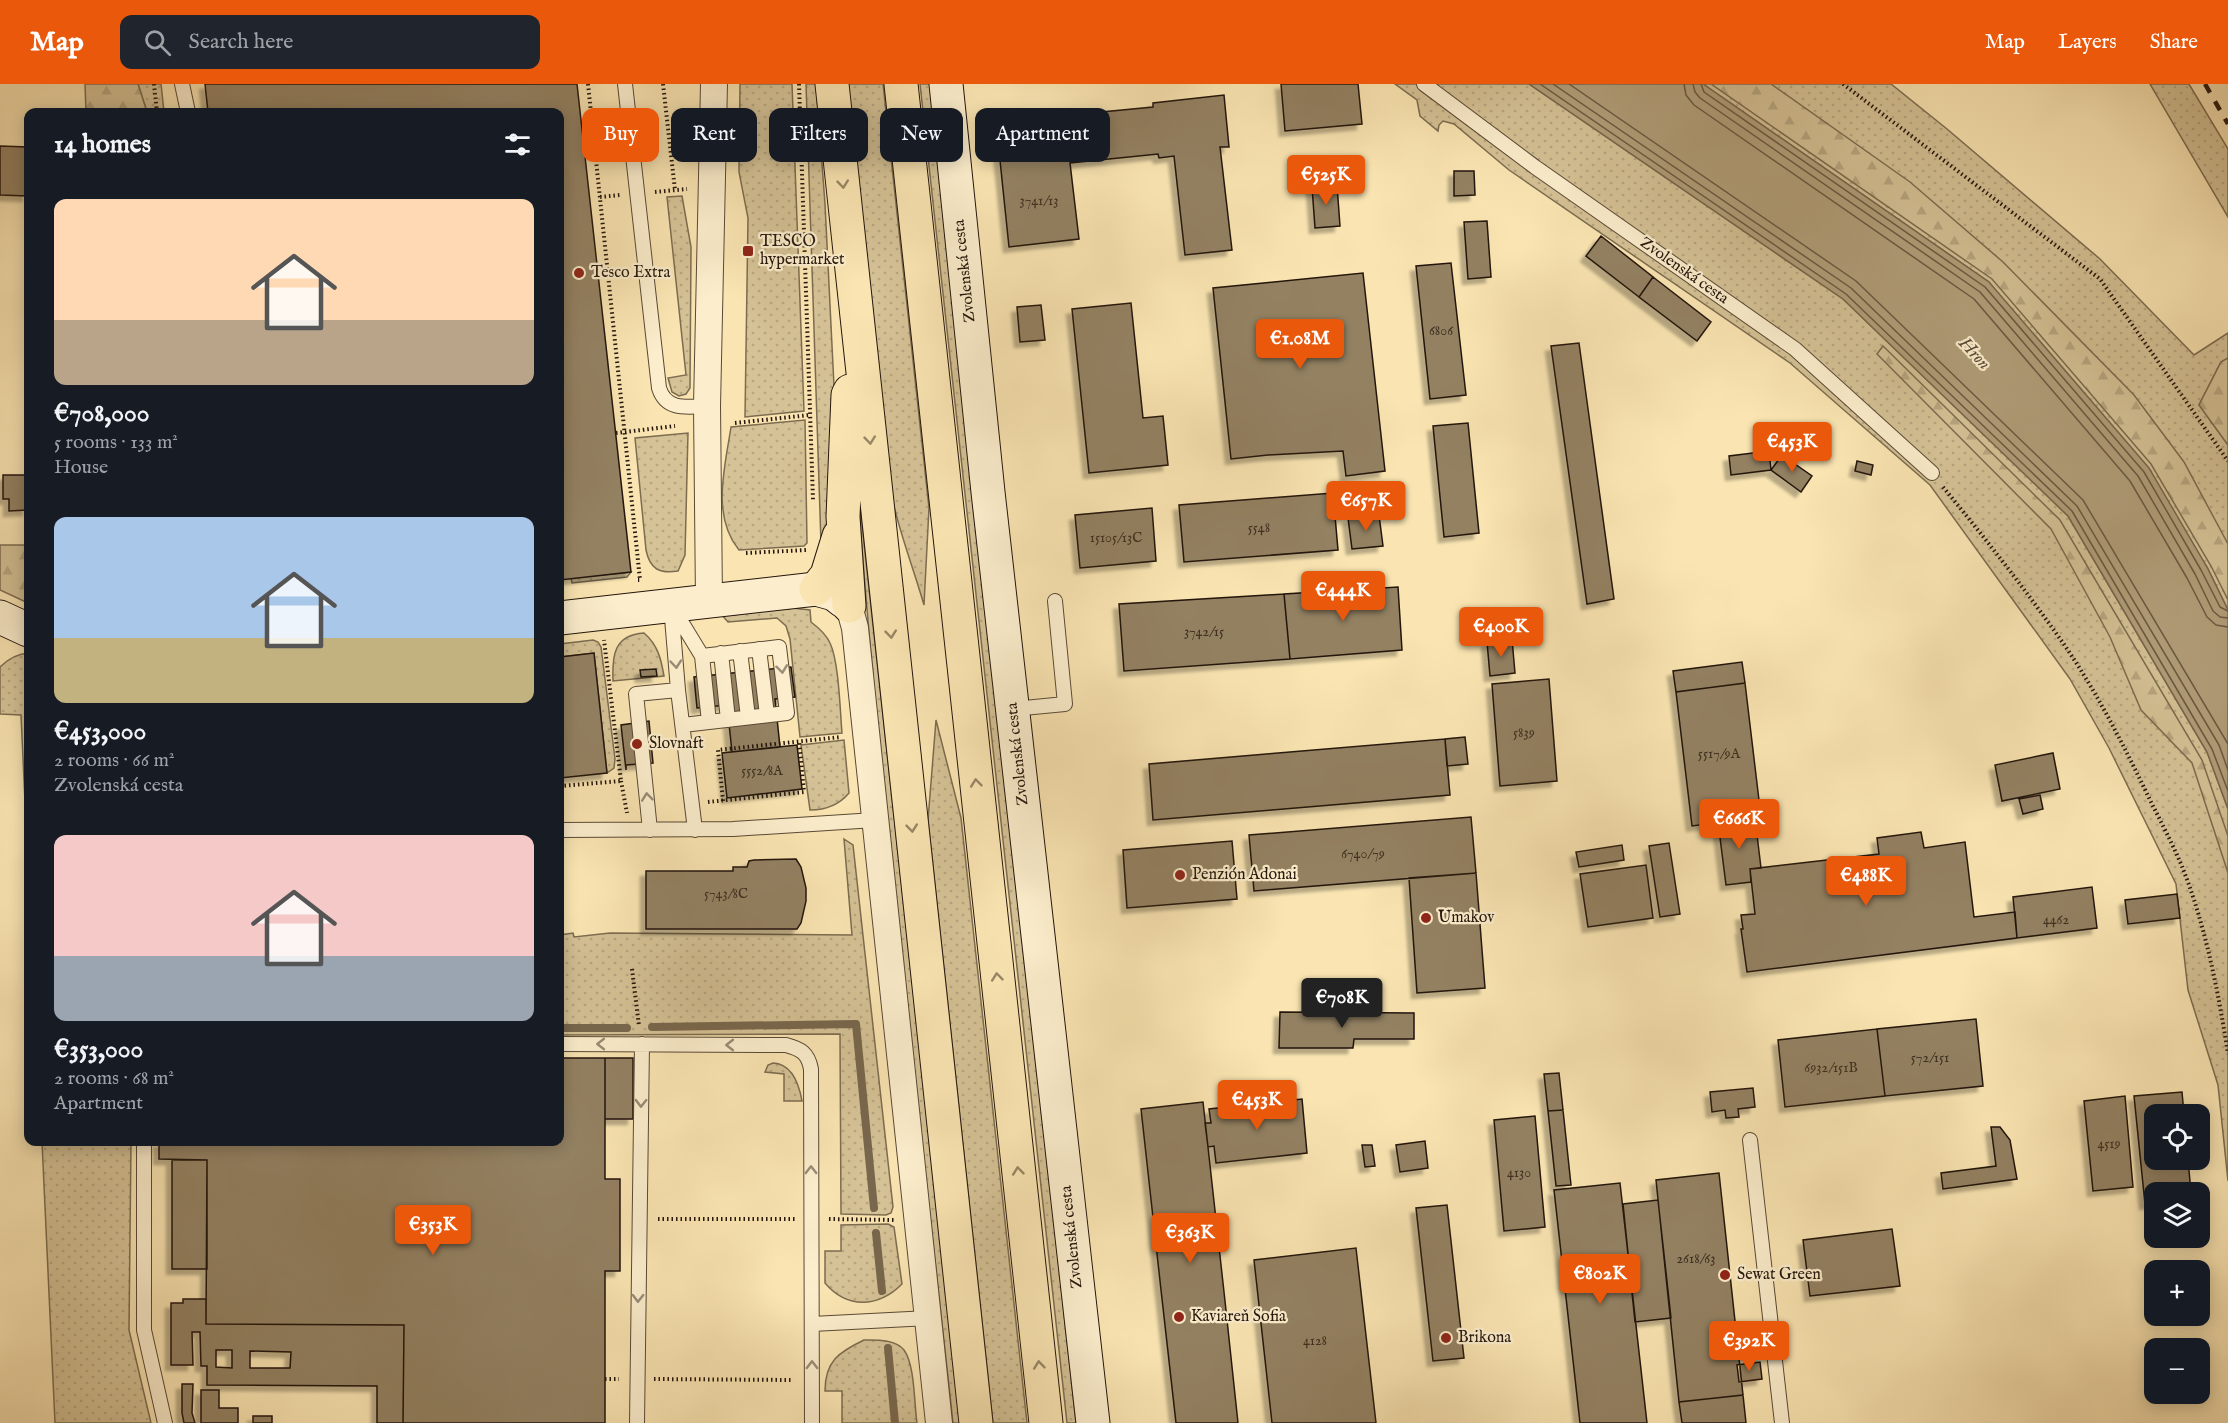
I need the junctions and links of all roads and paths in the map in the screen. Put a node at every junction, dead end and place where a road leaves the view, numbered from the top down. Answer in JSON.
{"nodes":[{"id":1,"x":154,"y":84,"type":"edge"},
{"id":2,"x":182,"y":84,"type":"edge"},
{"id":3,"x":588,"y":84,"type":"edge"},
{"id":4,"x":625,"y":84,"type":"edge"},
{"id":5,"x":663,"y":84,"type":"edge"},
{"id":6,"x":714,"y":84,"type":"edge"},
{"id":7,"x":799,"y":84,"type":"edge"},
{"id":8,"x":832,"y":84,"type":"edge"},
{"id":9,"x":901,"y":84,"type":"edge"},
{"id":10,"x":946,"y":84,"type":"edge"},
{"id":11,"x":1424,"y":84,"type":"edge"},
{"id":12,"x":1843,"y":84,"type":"edge"},
{"id":13,"x":156,"y":108,"type":"edge"},
{"id":14,"x":187,"y":108,"type":"edge"},
{"id":15,"x":693,"y":188,"type":"dead end"},
{"id":16,"x":675,"y":190,"type":"junction"},
{"id":17,"x":648,"y":192,"type":"dead end"},
{"id":18,"x":626,"y":194,"type":"dead end"},
{"id":19,"x":600,"y":197,"type":"junction"},
{"id":20,"x":863,"y":369,"type":"junction"},
{"id":21,"x":706,"y":406,"type":"junction"},
{"id":22,"x":810,"y":415,"type":"junction"},
{"id":23,"x":735,"y":423,"type":"dead end"},
{"id":24,"x":685,"y":425,"type":"dead end"},
{"id":25,"x":624,"y":432,"type":"junction"},
{"id":26,"x":616,"y":433,"type":"dead end"},
{"id":27,"x":2228,"y":461,"type":"edge"},
{"id":28,"x":1932,"y":473,"type":"joint"},
{"id":29,"x":813,"y":505,"type":"dead end"},
{"id":30,"x":843,"y":517,"type":"junction"},
{"id":31,"x":814,"y":550,"type":"dead end"},
{"id":32,"x":746,"y":554,"type":"dead end"},
{"id":33,"x":629,"y":581,"type":"dead end"},
{"id":34,"x":816,"y":589,"type":"junction"},
{"id":35,"x":710,"y":601,"type":"junction"},
{"id":36,"x":1055,"y":601,"type":"dead end"},
{"id":37,"x":671,"y":606,"type":"junction"},
{"id":38,"x":849,"y":606,"type":"junction"},
{"id":39,"x":0,"y":617,"type":"edge"},
{"id":40,"x":564,"y":618,"type":"edge"},
{"id":41,"x":24,"y":628,"type":"edge"},
{"id":42,"x":604,"y":633,"type":"dead end"},
{"id":43,"x":759,"y":649,"type":"junction"},
{"id":44,"x":740,"y":651,"type":"junction"},
{"id":45,"x":721,"y":653,"type":"junction"},
{"id":46,"x":702,"y":656,"type":"junction"},
{"id":47,"x":678,"y":690,"type":"junction"},
{"id":48,"x":1013,"y":709,"type":"junction"},
{"id":49,"x":767,"y":715,"type":"junction"},
{"id":50,"x":747,"y":717,"type":"junction"},
{"id":51,"x":728,"y":720,"type":"junction"},
{"id":52,"x":709,"y":722,"type":"junction"},
{"id":53,"x":683,"y":726,"type":"junction"},
{"id":54,"x":848,"y":736,"type":"dead end"},
{"id":55,"x":799,"y":741,"type":"junction"},
{"id":56,"x":621,"y":781,"type":"junction"},
{"id":57,"x":564,"y":786,"type":"edge"},
{"id":58,"x":723,"y":801,"type":"junction"},
{"id":59,"x":693,"y":804,"type":"junction"},
{"id":60,"x":875,"y":820,"type":"junction"},
{"id":61,"x":564,"y":830,"type":"edge"},
{"id":62,"x":630,"y":830,"type":"junction"},
{"id":63,"x":650,"y":830,"type":"junction"},
{"id":64,"x":695,"y":830,"type":"junction"},
{"id":65,"x":632,"y":969,"type":"dead end"},
{"id":66,"x":564,"y":1044,"type":"edge"},
{"id":67,"x":642,"y":1044,"type":"junction"},
{"id":68,"x":2228,"y":1054,"type":"edge"},
{"id":69,"x":1750,"y":1140,"type":"dead end"},
{"id":70,"x":144,"y":1146,"type":"edge"},
{"id":71,"x":650,"y":1219,"type":"dead end"},
{"id":72,"x":812,"y":1219,"type":"junction"},
{"id":73,"x":900,"y":1220,"type":"dead end"},
{"id":74,"x":929,"y":1318,"type":"junction"},
{"id":75,"x":812,"y":1324,"type":"junction"},
{"id":76,"x":605,"y":1379,"type":"dead end"},
{"id":77,"x":626,"y":1379,"type":"dead end"},
{"id":78,"x":645,"y":1379,"type":"dead end"},
{"id":79,"x":812,"y":1380,"type":"junction"},
{"id":80,"x":165,"y":1423,"type":"edge"},
{"id":81,"x":637,"y":1423,"type":"edge"},
{"id":82,"x":812,"y":1423,"type":"edge"},
{"id":83,"x":939,"y":1423,"type":"edge"},
{"id":84,"x":976,"y":1423,"type":"edge"},
{"id":85,"x":1046,"y":1423,"type":"edge"},
{"id":86,"x":1093,"y":1423,"type":"edge"},
{"id":87,"x":1782,"y":1423,"type":"edge"}],
"edges":[{"from":1,"to":13,"type":"path"},
{"from":2,"to":14,"type":"lane"},
{"from":3,"to":19,"type":"path"},
{"from":4,"to":21,"type":"lane"},
{"from":5,"to":16,"type":"path"},
{"from":6,"to":21,"type":"street"},
{"from":7,"to":22,"type":"path"},
{"from":8,"to":20,"type":"highway","one_way":true},
{"from":85,"to":9,"type":"highway","one_way":true},
{"from":10,"to":48,"type":"main road","name":"Zvolenská cesta"},
{"from":11,"to":28,"type":"lane","name":"Zvolenská cesta"},
{"from":12,"to":27,"type":"path"},
{"from":15,"to":16,"type":"path"},
{"from":16,"to":17,"type":"path"},
{"from":18,"to":19,"type":"path"},
{"from":19,"to":25,"type":"path"},
{"from":20,"to":30,"type":"highway"},
{"from":20,"to":84,"type":"highway","one_way":true},
{"from":21,"to":35,"type":"street"},
{"from":22,"to":23,"type":"path"},
{"from":22,"to":29,"type":"path"},
{"from":24,"to":25,"type":"path"},
{"from":25,"to":26,"type":"path"},
{"from":25,"to":33,"type":"path"},
{"from":28,"to":68,"type":"path"},
{"from":30,"to":34,"type":"highway"},
{"from":30,"to":38,"type":"highway"},
{"from":31,"to":32,"type":"path"},
{"from":34,"to":35,"type":"main road"},
{"from":34,"to":38,"type":"main road"},
{"from":35,"to":37,"type":"main road"},
{"from":36,"to":48,"type":"lane"},
{"from":37,"to":40,"type":"main road"},
{"from":37,"to":46,"type":"lane"},
{"from":37,"to":47,"type":"lane","one_way":true},
{"from":38,"to":60,"type":"street"},
{"from":39,"to":41,"type":"main road"},
{"from":42,"to":56,"type":"path"},
{"from":43,"to":44,"type":"lane"},
{"from":43,"to":49,"type":"lane"},
{"from":43,"to":49,"type":"lane","one_way":true},
{"from":44,"to":45,"type":"lane"},
{"from":44,"to":50,"type":"lane"},
{"from":45,"to":46,"type":"lane"},
{"from":45,"to":51,"type":"lane"},
{"from":46,"to":52,"type":"lane"},
{"from":47,"to":53,"type":"lane"},
{"from":63,"to":47,"type":"lane","one_way":true},
{"from":48,"to":86,"type":"main road","name":"Zvolenská cesta"},
{"from":49,"to":50,"type":"lane"},
{"from":50,"to":51,"type":"lane"},
{"from":51,"to":52,"type":"lane"},
{"from":52,"to":53,"type":"lane"},
{"from":53,"to":59,"type":"lane"},
{"from":54,"to":55,"type":"path"},
{"from":55,"to":58,"type":"path"},
{"from":55,"to":58,"type":"path"},
{"from":56,"to":57,"type":"path"},
{"from":56,"to":62,"type":"path"},
{"from":58,"to":59,"type":"path"},
{"from":59,"to":64,"type":"lane"},
{"from":60,"to":64,"type":"lane"},
{"from":60,"to":74,"type":"street"},
{"from":61,"to":62,"type":"lane"},
{"from":62,"to":63,"type":"lane"},
{"from":63,"to":64,"type":"lane"},
{"from":65,"to":67,"type":"path"},
{"from":67,"to":66,"type":"lane","one_way":true},
{"from":72,"to":67,"type":"lane","one_way":true},
{"from":67,"to":81,"type":"lane","one_way":true},
{"from":69,"to":87,"type":"lane"},
{"from":70,"to":80,"type":"lane"},
{"from":71,"to":72,"type":"path"},
{"from":72,"to":73,"type":"path"},
{"from":72,"to":75,"type":"lane"},
{"from":74,"to":75,"type":"lane"},
{"from":74,"to":83,"type":"street"},
{"from":79,"to":75,"type":"lane","one_way":true},
{"from":76,"to":77,"type":"path"},
{"from":78,"to":79,"type":"path"},
{"from":79,"to":82,"type":"lane"}]}
